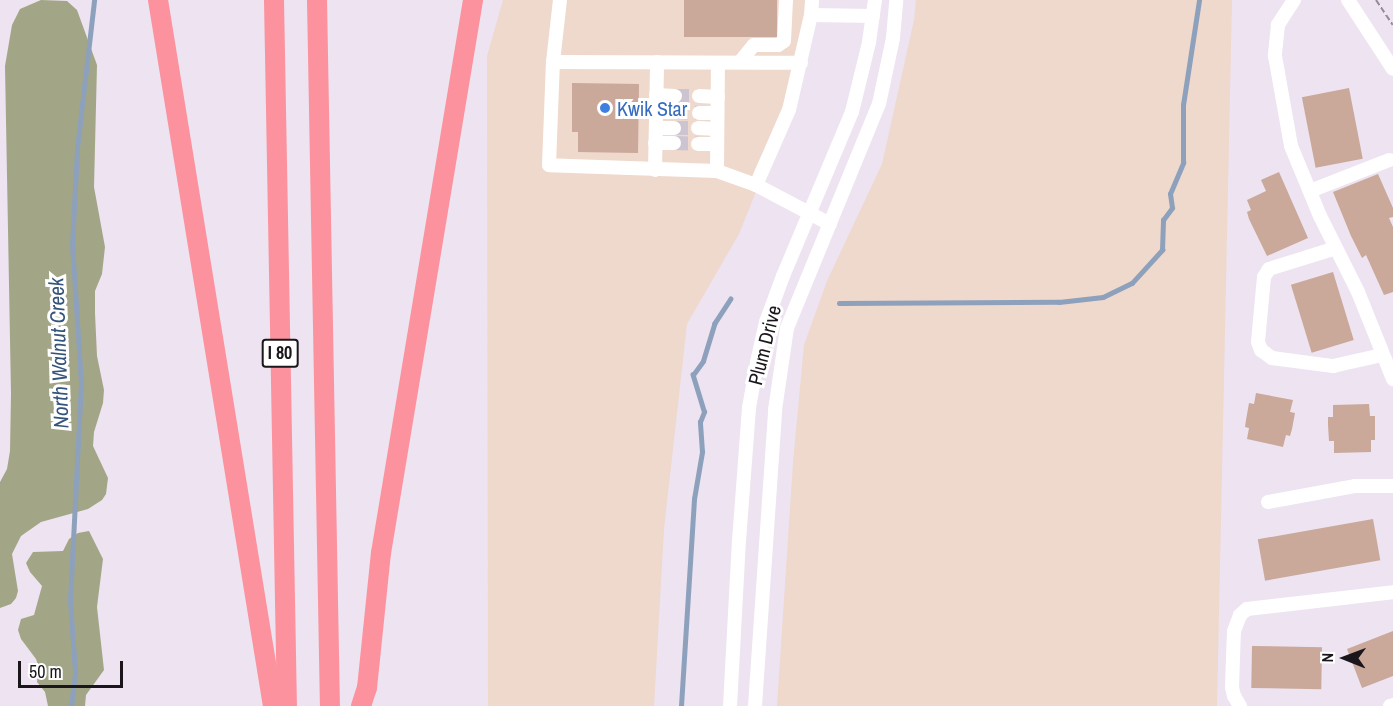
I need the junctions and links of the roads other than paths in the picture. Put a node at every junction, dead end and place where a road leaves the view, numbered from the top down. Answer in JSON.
{"nodes":[{"id":1,"x":158,"y":0,"type":"edge"},
{"id":2,"x":274,"y":0,"type":"edge"},
{"id":3,"x":317,"y":0,"type":"edge"},
{"id":4,"x":472,"y":0,"type":"edge"},
{"id":5,"x":560,"y":0,"type":"edge"},
{"id":6,"x":786,"y":0,"type":"edge"},
{"id":7,"x":812,"y":0,"type":"edge"},
{"id":8,"x":875,"y":0,"type":"edge"},
{"id":9,"x":896,"y":0,"type":"edge"},
{"id":10,"x":1294,"y":0,"type":"edge"},
{"id":11,"x":1348,"y":0,"type":"edge"},
{"id":12,"x":811,"y":15,"type":"junction"},
{"id":13,"x":873,"y":16,"type":"junction"},
{"id":14,"x":553,"y":62,"type":"junction"},
{"id":15,"x":657,"y":62,"type":"junction"},
{"id":16,"x":740,"y":62,"type":"junction"},
{"id":17,"x":718,"y":63,"type":"junction"},
{"id":18,"x":801,"y":63,"type":"junction"},
{"id":19,"x":1393,"y":69,"type":"edge"},
{"id":20,"x":656,"y":95,"type":"junction"},
{"id":21,"x":675,"y":96,"type":"tunnel mouth"},
{"id":22,"x":699,"y":96,"type":"tunnel mouth"},
{"id":23,"x":718,"y":97,"type":"junction"},
{"id":24,"x":656,"y":112,"type":"junction"},
{"id":25,"x":674,"y":112,"type":"tunnel mouth"},
{"id":26,"x":699,"y":113,"type":"tunnel mouth"},
{"id":27,"x":717,"y":113,"type":"junction"},
{"id":28,"x":656,"y":128,"type":"junction"},
{"id":29,"x":674,"y":128,"type":"tunnel mouth"},
{"id":30,"x":698,"y":128,"type":"tunnel mouth"},
{"id":31,"x":717,"y":129,"type":"junction"},
{"id":32,"x":655,"y":142,"type":"junction"},
{"id":33,"x":674,"y":143,"type":"tunnel mouth"},
{"id":34,"x":698,"y":144,"type":"tunnel mouth"},
{"id":35,"x":717,"y":144,"type":"junction"},
{"id":36,"x":1389,"y":160,"type":"dead end"},
{"id":37,"x":655,"y":170,"type":"junction"},
{"id":38,"x":717,"y":171,"type":"junction"},
{"id":39,"x":756,"y":185,"type":"junction"},
{"id":40,"x":1310,"y":191,"type":"junction"},
{"id":41,"x":809,"y":213,"type":"junction"},
{"id":42,"x":830,"y":224,"type":"junction"},
{"id":43,"x":1336,"y":248,"type":"junction"},
{"id":44,"x":1382,"y":355,"type":"junction"},
{"id":45,"x":1393,"y":380,"type":"edge"},
{"id":46,"x":1393,"y":486,"type":"edge"},
{"id":47,"x":1268,"y":502,"type":"dead end"},
{"id":48,"x":1393,"y":592,"type":"edge"},
{"id":49,"x":273,"y":706,"type":"edge"},
{"id":50,"x":287,"y":706,"type":"edge"},
{"id":51,"x":330,"y":706,"type":"edge"},
{"id":52,"x":361,"y":706,"type":"edge"},
{"id":53,"x":730,"y":706,"type":"edge"},
{"id":54,"x":755,"y":706,"type":"edge"},
{"id":55,"x":1240,"y":706,"type":"edge"}],
"edges":[{"from":1,"to":49,"type":"highway"},
{"from":2,"to":50,"type":"highway","number":"I 80"},
{"from":3,"to":51,"type":"highway","number":"I 80"},
{"from":4,"to":52,"type":"highway"},
{"from":5,"to":14,"type":"street"},
{"from":6,"to":16,"type":"street"},
{"from":7,"to":12,"type":"street"},
{"from":8,"to":13,"type":"street","name":"Plum Drive"},
{"from":9,"to":42,"type":"street","name":"Plum Drive"},
{"from":10,"to":40,"type":"street"},
{"from":11,"to":19,"type":"street"},
{"from":12,"to":13,"type":"street"},
{"from":12,"to":18,"type":"street"},
{"from":13,"to":41,"type":"street","name":"Plum Drive"},
{"from":14,"to":15,"type":"street"},
{"from":14,"to":37,"type":"street"},
{"from":15,"to":17,"type":"street"},
{"from":15,"to":20,"type":"street"},
{"from":16,"to":17,"type":"street"},
{"from":16,"to":18,"type":"street"},
{"from":17,"to":23,"type":"street"},
{"from":18,"to":39,"type":"street"},
{"from":20,"to":21,"type":"street"},
{"from":20,"to":24,"type":"street"},
{"from":22,"to":23,"type":"street"},
{"from":23,"to":27,"type":"street"},
{"from":24,"to":25,"type":"street"},
{"from":24,"to":28,"type":"street"},
{"from":26,"to":27,"type":"street"},
{"from":27,"to":31,"type":"street"},
{"from":28,"to":29,"type":"street"},
{"from":28,"to":32,"type":"street"},
{"from":30,"to":31,"type":"street"},
{"from":31,"to":35,"type":"street"},
{"from":32,"to":33,"type":"street"},
{"from":32,"to":37,"type":"street"},
{"from":34,"to":35,"type":"street"},
{"from":35,"to":38,"type":"street"},
{"from":36,"to":40,"type":"street"},
{"from":37,"to":38,"type":"street"},
{"from":38,"to":39,"type":"street"},
{"from":39,"to":41,"type":"street"},
{"from":40,"to":43,"type":"street"},
{"from":41,"to":42,"type":"street"},
{"from":41,"to":53,"type":"street","name":"Plum Drive"},
{"from":42,"to":54,"type":"street","name":"Plum Drive"},
{"from":43,"to":44,"type":"street"},
{"from":43,"to":44,"type":"street"},
{"from":44,"to":45,"type":"street"},
{"from":46,"to":47,"type":"street"},
{"from":48,"to":55,"type":"street"}]}
